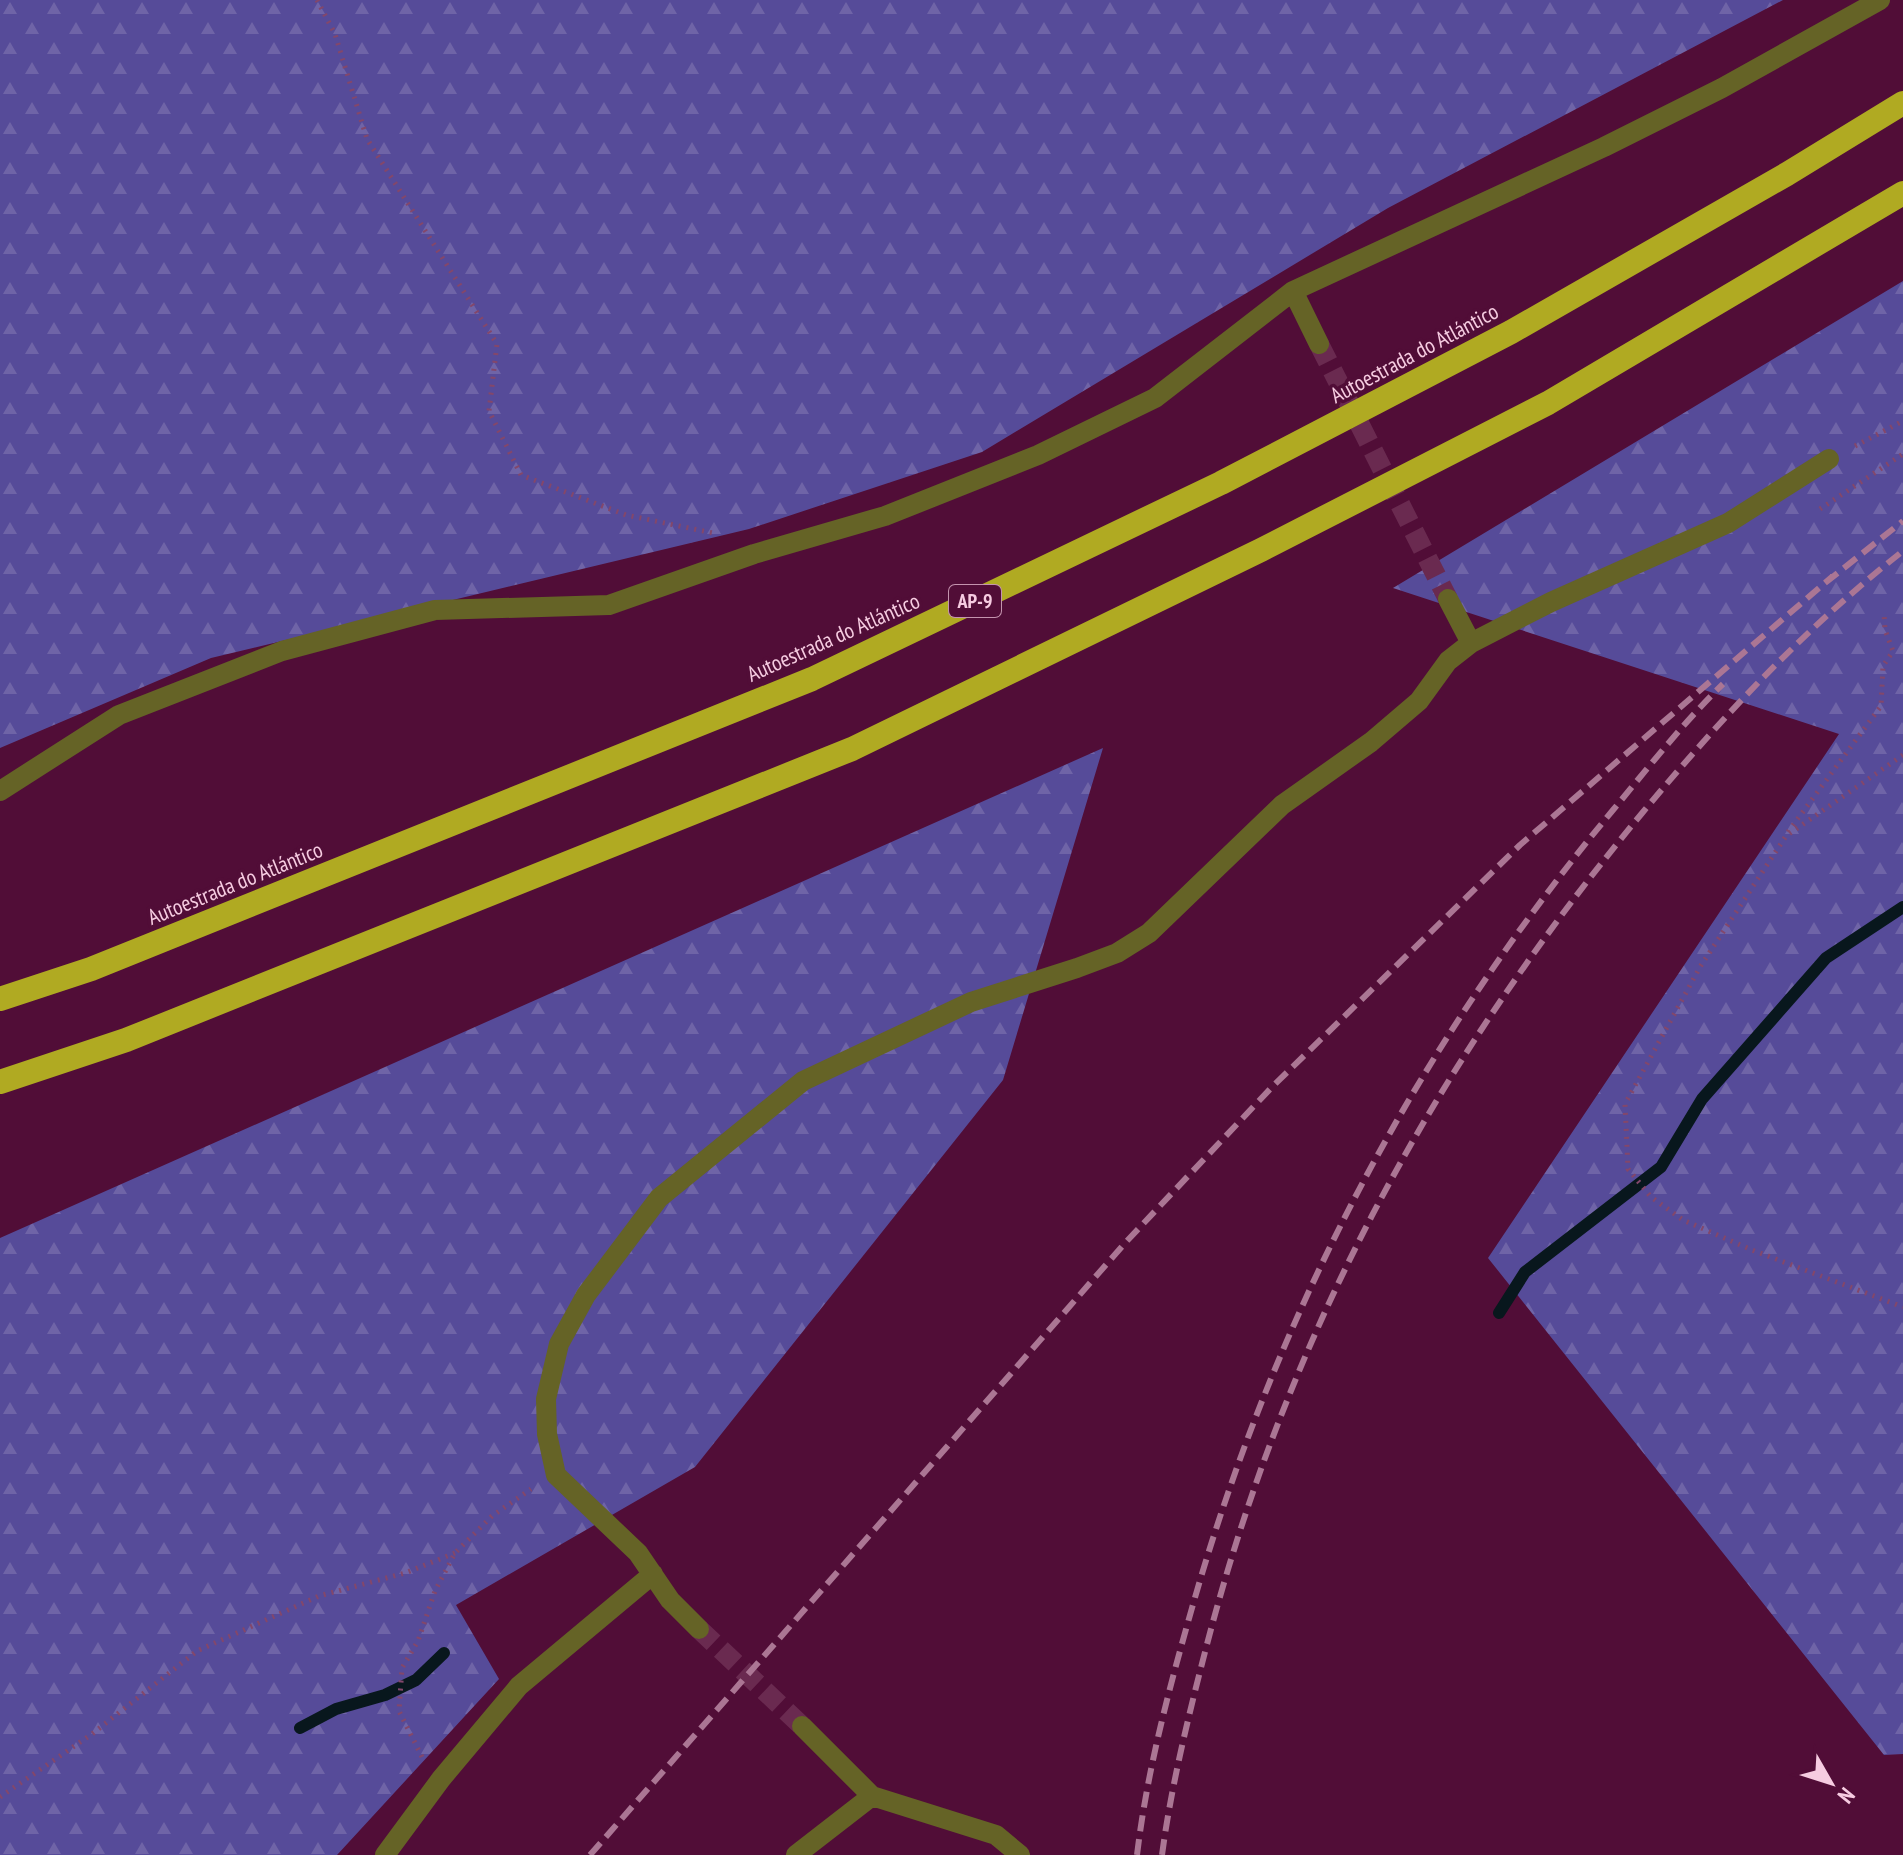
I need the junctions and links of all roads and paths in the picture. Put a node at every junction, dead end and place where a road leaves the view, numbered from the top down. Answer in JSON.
{"nodes":[{"id":1,"x":317,"y":0,"type":"edge"},
{"id":2,"x":1880,"y":0,"type":"edge"},
{"id":3,"x":1903,"y":103,"type":"edge"},
{"id":4,"x":1903,"y":193,"type":"edge"},
{"id":5,"x":1293,"y":291,"type":"junction"},
{"id":6,"x":1319,"y":344,"type":"tunnel mouth"},
{"id":7,"x":1903,"y":421,"type":"edge"},
{"id":8,"x":1903,"y":454,"type":"edge"},
{"id":9,"x":1829,"y":459,"type":"joint"},
{"id":10,"x":1820,"y":509,"type":"dead end"},
{"id":11,"x":754,"y":554,"type":"junction"},
{"id":12,"x":1448,"y":599,"type":"tunnel mouth"},
{"id":13,"x":1884,"y":613,"type":"dead end"},
{"id":14,"x":1471,"y":643,"type":"junction"},
{"id":15,"x":1903,"y":755,"type":"edge"},
{"id":16,"x":0,"y":791,"type":"edge"},
{"id":17,"x":1786,"y":836,"type":"junction"},
{"id":18,"x":0,"y":999,"type":"edge"},
{"id":19,"x":0,"y":1082,"type":"edge"},
{"id":20,"x":1903,"y":1307,"type":"edge"},
{"id":21,"x":556,"y":1475,"type":"junction"},
{"id":22,"x":455,"y":1553,"type":"junction"},
{"id":23,"x":653,"y":1574,"type":"junction"},
{"id":24,"x":699,"y":1629,"type":"tunnel mouth"},
{"id":25,"x":802,"y":1726,"type":"tunnel mouth"},
{"id":26,"x":441,"y":1779,"type":"junction"},
{"id":27,"x":872,"y":1796,"type":"junction"},
{"id":28,"x":0,"y":1797,"type":"edge"},
{"id":29,"x":385,"y":1855,"type":"edge"},
{"id":30,"x":796,"y":1855,"type":"edge"},
{"id":31,"x":1020,"y":1855,"type":"edge"}],
"edges":[{"from":1,"to":11,"type":"path"},
{"from":2,"to":5,"type":"street"},
{"from":3,"to":18,"type":"highway","name":"Autoestrada do Atlántico","number":"AP-9"},
{"from":4,"to":19,"type":"highway"},
{"from":5,"to":6,"type":"street"},
{"from":5,"to":11,"type":"street"},
{"from":7,"to":9,"type":"path"},
{"from":8,"to":10,"type":"path"},
{"from":9,"to":14,"type":"street"},
{"from":11,"to":16,"type":"street"},
{"from":12,"to":14,"type":"street"},
{"from":13,"to":17,"type":"path"},
{"from":14,"to":21,"type":"street"},
{"from":15,"to":17,"type":"path"},
{"from":17,"to":20,"type":"path"},
{"from":21,"to":22,"type":"path"},
{"from":21,"to":23,"type":"street"},
{"from":22,"to":26,"type":"path"},
{"from":22,"to":28,"type":"path"},
{"from":23,"to":24,"type":"street"},
{"from":23,"to":26,"type":"street"},
{"from":25,"to":27,"type":"street"},
{"from":26,"to":29,"type":"street"},
{"from":27,"to":30,"type":"street"},
{"from":27,"to":31,"type":"street"}]}
